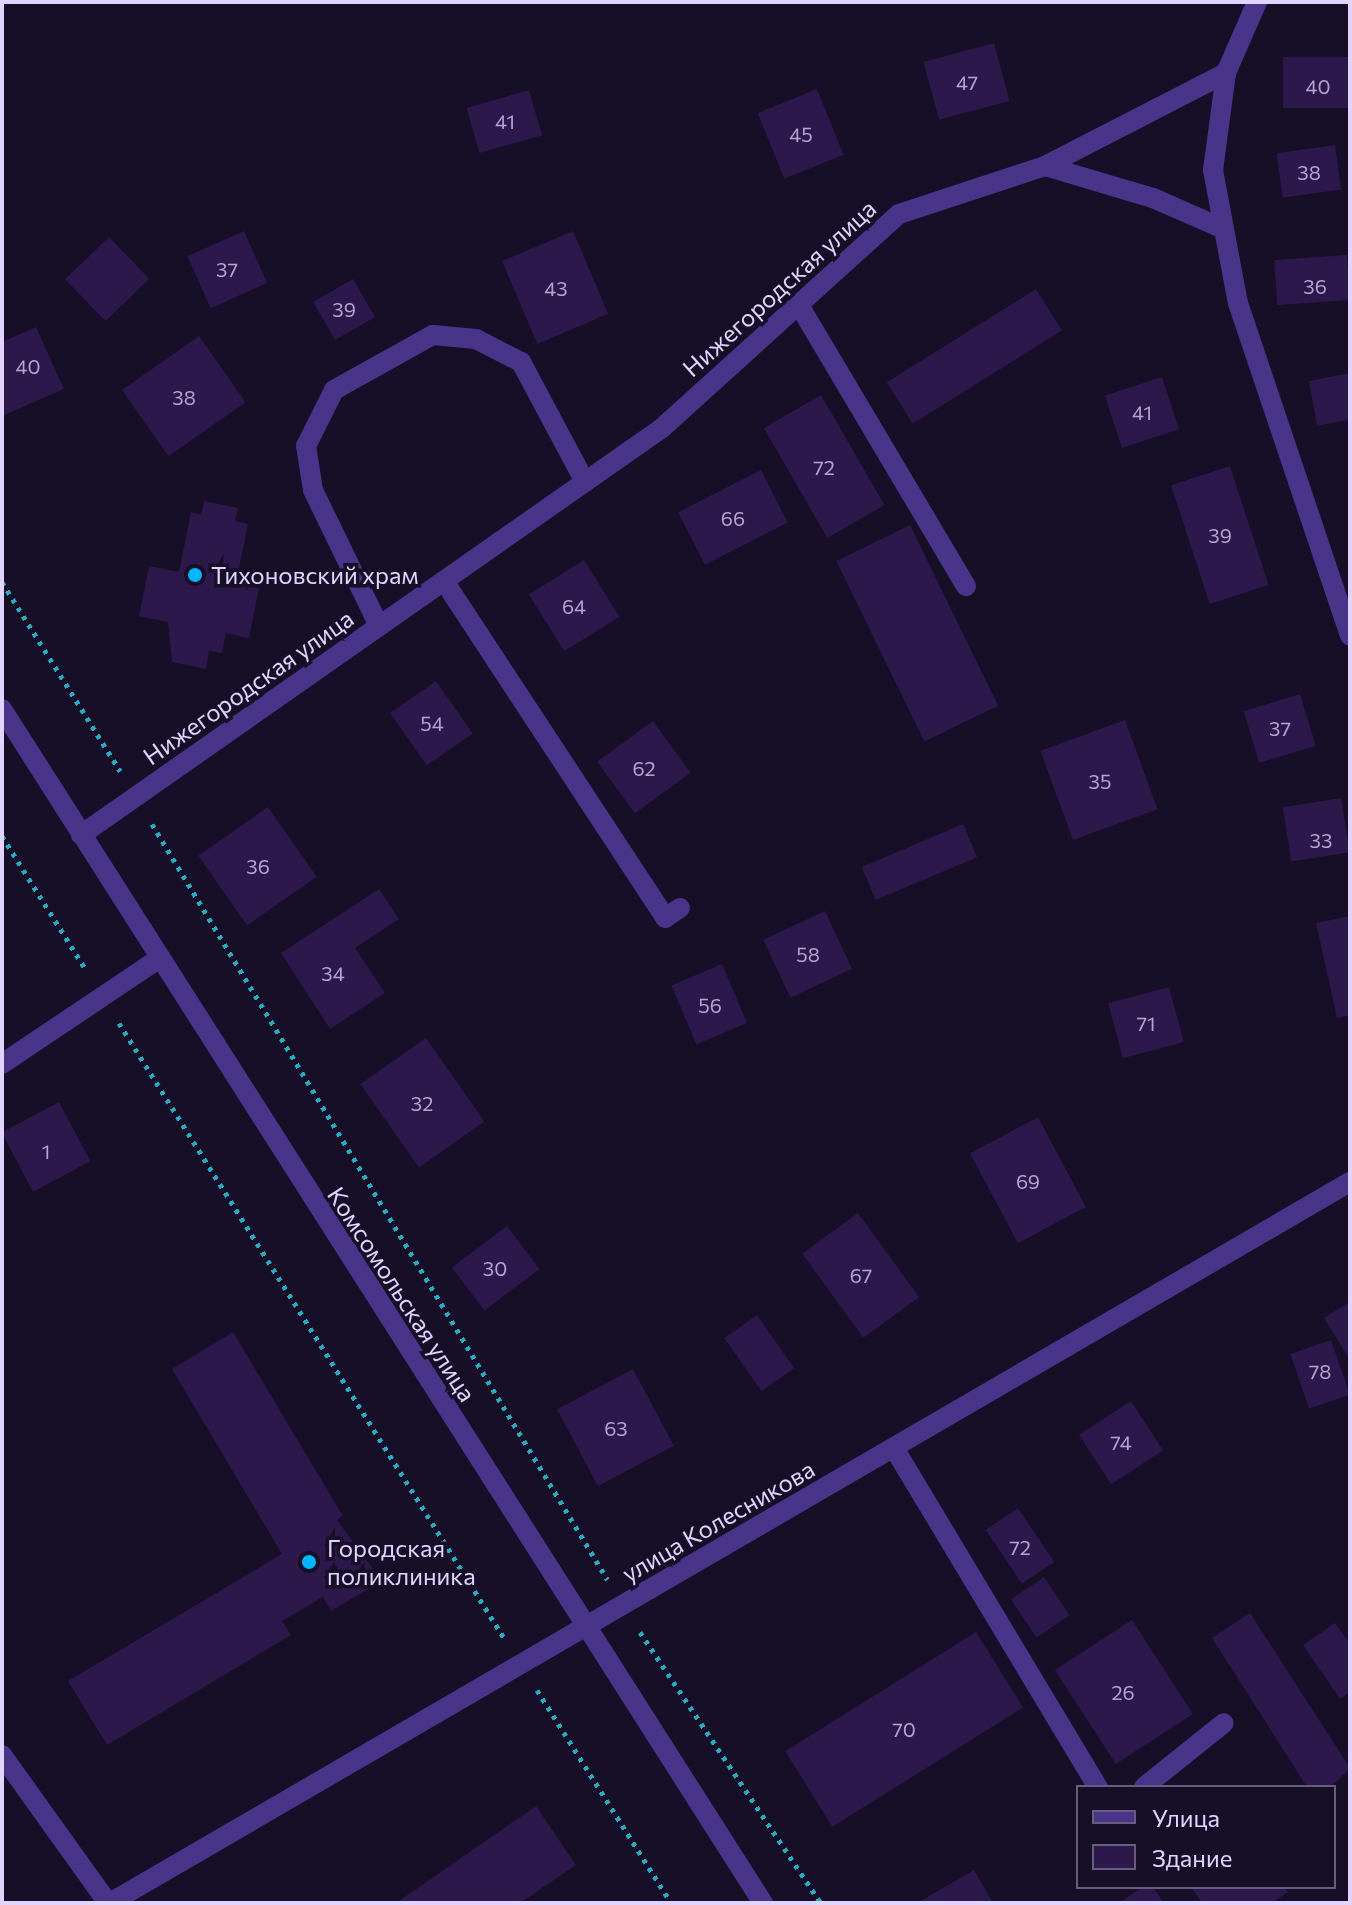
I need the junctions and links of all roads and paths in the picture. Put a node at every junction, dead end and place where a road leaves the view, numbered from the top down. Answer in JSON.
{"nodes":[{"id":1,"x":1257,"y":2,"type":"edge"},
{"id":2,"x":1226,"y":73,"type":"junction"},
{"id":3,"x":1045,"y":166,"type":"junction"},
{"id":4,"x":1224,"y":229,"type":"junction"},
{"id":5,"x":799,"y":305,"type":"junction"},
{"id":6,"x":585,"y":482,"type":"junction"},
{"id":7,"x":444,"y":581,"type":"junction"},
{"id":8,"x":2,"y":582,"type":"edge"},
{"id":9,"x":966,"y":586,"type":"dead end"},
{"id":10,"x":379,"y":626,"type":"junction"},
{"id":11,"x":1350,"y":636,"type":"edge"},
{"id":12,"x":2,"y":709,"type":"edge"},
{"id":13,"x":136,"y":797,"type":"junction"},
{"id":14,"x":81,"y":835,"type":"junction"},
{"id":15,"x":2,"y":836,"type":"edge"},
{"id":16,"x":680,"y":908,"type":"dead end"},
{"id":17,"x":157,"y":960,"type":"junction"},
{"id":18,"x":102,"y":996,"type":"junction"},
{"id":19,"x":2,"y":1064,"type":"edge"},
{"id":20,"x":1350,"y":1182,"type":"edge"},
{"id":21,"x":894,"y":1448,"type":"junction"},
{"id":22,"x":624,"y":1607,"type":"junction"},
{"id":23,"x":586,"y":1629,"type":"junction"},
{"id":24,"x":522,"y":1666,"type":"junction"},
{"id":25,"x":1224,"y":1723,"type":"dead end"},
{"id":26,"x":2,"y":1755,"type":"edge"},
{"id":27,"x":1097,"y":1785,"type":"edge"},
{"id":28,"x":1146,"y":1785,"type":"edge"},
{"id":29,"x":109,"y":1903,"type":"edge"},
{"id":30,"x":671,"y":1903,"type":"edge"},
{"id":31,"x":763,"y":1903,"type":"edge"},
{"id":32,"x":821,"y":1903,"type":"edge"}],
"edges":[{"from":1,"to":2,"type":"street"},
{"from":2,"to":3,"type":"street","name":"Нижегородская улица"},
{"from":2,"to":4,"type":"street"},
{"from":3,"to":4,"type":"street"},
{"from":3,"to":5,"type":"street","name":"Нижегородская улица"},
{"from":4,"to":11,"type":"street"},
{"from":5,"to":6,"type":"street","name":"Нижегородская улица"},
{"from":5,"to":9,"type":"street"},
{"from":6,"to":7,"type":"street","name":"Нижегородская улица"},
{"from":6,"to":10,"type":"street"},
{"from":7,"to":10,"type":"street","name":"Нижегородская улица"},
{"from":7,"to":16,"type":"street"},
{"from":8,"to":13,"type":"path"},
{"from":10,"to":13,"type":"street","name":"Нижегородская улица"},
{"from":12,"to":14,"type":"street","name":"Комсомольская улица"},
{"from":13,"to":14,"type":"street","name":"Нижегородская улица"},
{"from":13,"to":22,"type":"path"},
{"from":14,"to":17,"type":"street","name":"Комсомольская улица"},
{"from":15,"to":18,"type":"path"},
{"from":17,"to":18,"type":"street"},
{"from":17,"to":23,"type":"street","name":"Комсомольская улица"},
{"from":18,"to":19,"type":"street"},
{"from":18,"to":24,"type":"path"},
{"from":20,"to":21,"type":"street","name":"улица Колесникова"},
{"from":21,"to":22,"type":"street","name":"улица Колесникова"},
{"from":21,"to":27,"type":"street"},
{"from":22,"to":23,"type":"street","name":"улица Колесникова"},
{"from":22,"to":32,"type":"path"},
{"from":23,"to":24,"type":"street","name":"улица Колесникова"},
{"from":23,"to":31,"type":"street","name":"Комсомольская улица"},
{"from":24,"to":29,"type":"street","name":"улица Колесникова"},
{"from":24,"to":30,"type":"path"},
{"from":25,"to":28,"type":"street"},
{"from":26,"to":29,"type":"street"}]}
